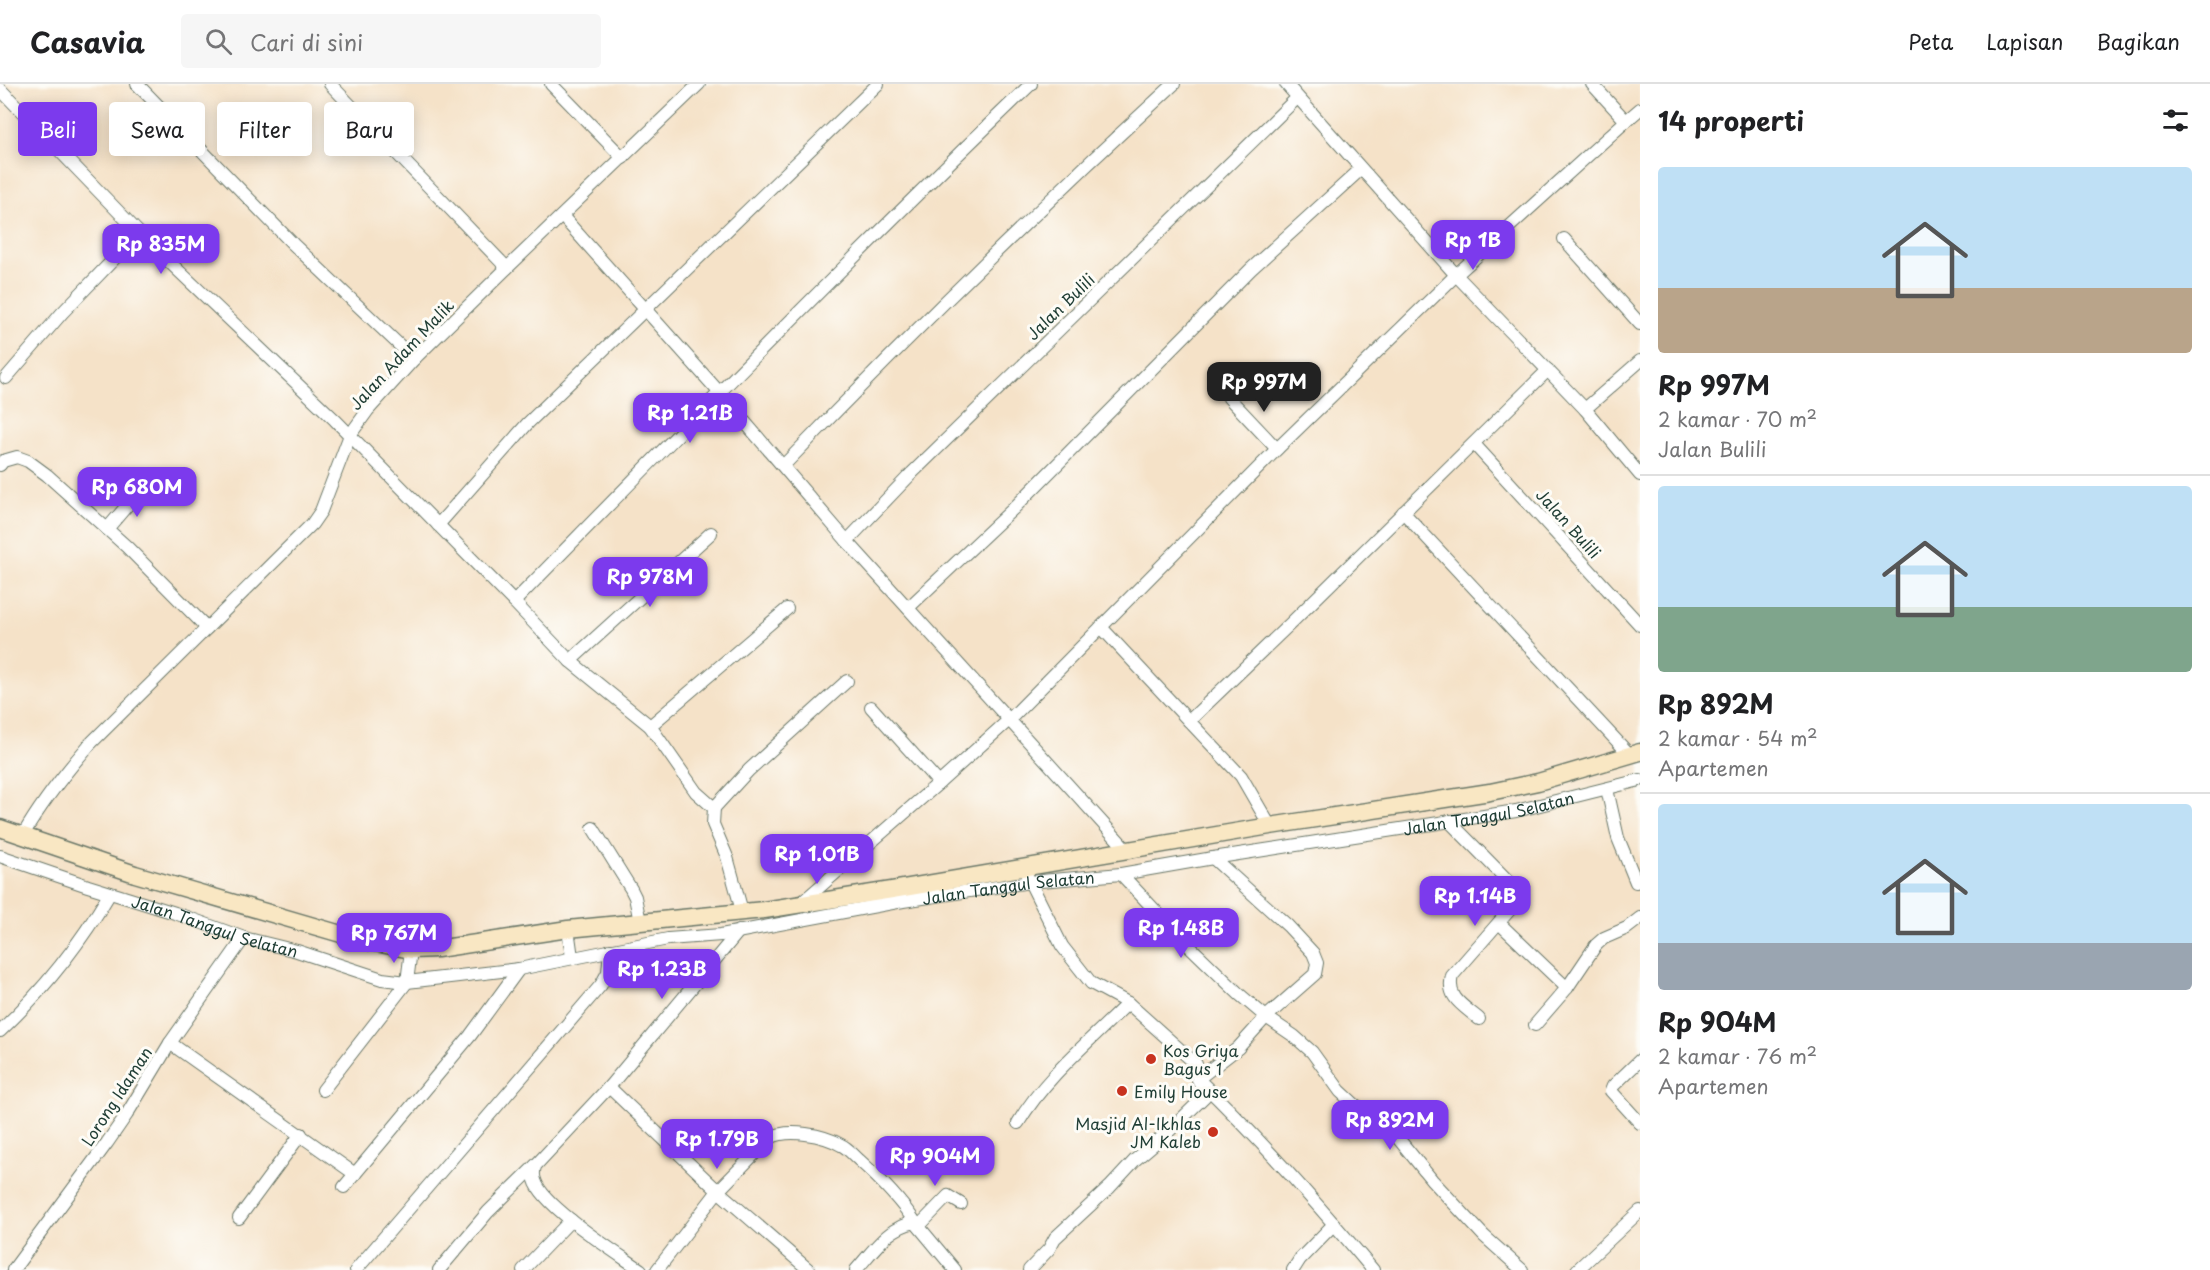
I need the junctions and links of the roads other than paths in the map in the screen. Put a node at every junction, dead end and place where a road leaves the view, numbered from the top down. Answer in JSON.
{"nodes":[{"id":1,"x":137,"y":84,"type":"edge"},
{"id":2,"x":330,"y":84,"type":"edge"},
{"id":3,"x":551,"y":84,"type":"edge"},
{"id":4,"x":699,"y":84,"type":"edge"},
{"id":5,"x":878,"y":84,"type":"edge"},
{"id":6,"x":1031,"y":84,"type":"edge"},
{"id":7,"x":1174,"y":84,"type":"edge"},
{"id":8,"x":1286,"y":84,"type":"edge"},
{"id":9,"x":1592,"y":84,"type":"edge"},
{"id":10,"x":0,"y":89,"type":"edge"},
{"id":11,"x":1298,"y":98,"type":"junction"},
{"id":12,"x":1640,"y":109,"type":"edge"},
{"id":13,"x":1626,"y":121,"type":"junction"},
{"id":14,"x":622,"y":158,"type":"junction"},
{"id":15,"x":1361,"y":169,"type":"junction"},
{"id":16,"x":562,"y":216,"type":"junction"},
{"id":17,"x":139,"y":233,"type":"junction"},
{"id":18,"x":1564,"y":239,"type":"dead end"},
{"id":19,"x":507,"y":268,"type":"junction"},
{"id":20,"x":1456,"y":274,"type":"junction"},
{"id":21,"x":645,"y":309,"type":"junction"},
{"id":22,"x":1640,"y":324,"type":"edge"},
{"id":23,"x":414,"y":359,"type":"junction"},
{"id":24,"x":1640,"y":361,"type":"edge"},
{"id":25,"x":1548,"y":370,"type":"junction"},
{"id":26,"x":6,"y":378,"type":"dead end"},
{"id":27,"x":719,"y":392,"type":"junction"},
{"id":28,"x":1229,"y":398,"type":"dead end"},
{"id":29,"x":1585,"y":409,"type":"junction"},
{"id":30,"x":350,"y":435,"type":"junction"},
{"id":31,"x":1473,"y":444,"type":"junction"},
{"id":32,"x":1277,"y":449,"type":"junction"},
{"id":33,"x":0,"y":465,"type":"edge"},
{"id":34,"x":784,"y":465,"type":"junction"},
{"id":35,"x":1640,"y":475,"type":"edge"},
{"id":36,"x":143,"y":487,"type":"dead end"},
{"id":37,"x":1403,"y":512,"type":"junction"},
{"id":38,"x":438,"y":525,"type":"junction"},
{"id":39,"x":107,"y":530,"type":"junction"},
{"id":40,"x":711,"y":533,"type":"dead end"},
{"id":41,"x":848,"y":541,"type":"junction"},
{"id":42,"x":514,"y":602,"type":"junction"},
{"id":43,"x":908,"y":608,"type":"junction"},
{"id":44,"x":787,"y":609,"type":"dead end"},
{"id":45,"x":1640,"y":625,"type":"edge"},
{"id":46,"x":1101,"y":627,"type":"junction"},
{"id":47,"x":207,"y":628,"type":"junction"},
{"id":48,"x":570,"y":661,"type":"junction"},
{"id":49,"x":847,"y":681,"type":"dead end"},
{"id":50,"x":871,"y":707,"type":"dead end"},
{"id":51,"x":1010,"y":719,"type":"junction"},
{"id":52,"x":1189,"y":721,"type":"junction"},
{"id":53,"x":650,"y":726,"type":"junction"},
{"id":54,"x":1635,"y":754,"type":"edge"},
{"id":55,"x":1640,"y":780,"type":"edge"},
{"id":56,"x":939,"y":783,"type":"junction"},
{"id":57,"x":1607,"y":789,"type":"junction"},
{"id":58,"x":714,"y":808,"type":"junction"},
{"id":59,"x":1449,"y":821,"type":"junction"},
{"id":60,"x":1270,"y":826,"type":"junction"},
{"id":61,"x":0,"y":828,"type":"edge"},
{"id":62,"x":593,"y":828,"type":"dead end"},
{"id":63,"x":23,"y":835,"type":"junction"},
{"id":64,"x":1127,"y":850,"type":"junction"},
{"id":65,"x":0,"y":856,"type":"edge"},
{"id":66,"x":1213,"y":858,"type":"junction"},
{"id":67,"x":1023,"y":867,"type":"junction"},
{"id":68,"x":1121,"y":874,"type":"junction"},
{"id":69,"x":1030,"y":882,"type":"junction"},
{"id":70,"x":1639,"y":884,"type":"edge"},
{"id":71,"x":110,"y":893,"type":"junction"},
{"id":72,"x":799,"y":905,"type":"junction"},
{"id":73,"x":742,"y":911,"type":"junction"},
{"id":74,"x":1640,"y":918,"type":"edge"},
{"id":75,"x":640,"y":922,"type":"junction"},
{"id":76,"x":1499,"y":923,"type":"junction"},
{"id":77,"x":568,"y":929,"type":"junction"},
{"id":78,"x":739,"y":931,"type":"junction"},
{"id":79,"x":244,"y":938,"type":"junction"},
{"id":80,"x":411,"y":950,"type":"junction"},
{"id":81,"x":610,"y":950,"type":"junction"},
{"id":82,"x":572,"y":957,"type":"junction"},
{"id":83,"x":519,"y":969,"type":"junction"},
{"id":84,"x":407,"y":982,"type":"junction"},
{"id":85,"x":1567,"y":988,"type":"junction"},
{"id":86,"x":1128,"y":1003,"type":"junction"},
{"id":87,"x":1266,"y":1017,"type":"junction"},
{"id":88,"x":1479,"y":1019,"type":"dead end"},
{"id":89,"x":1535,"y":1025,"type":"dead end"},
{"id":90,"x":0,"y":1032,"type":"edge"},
{"id":91,"x":170,"y":1042,"type":"junction"},
{"id":92,"x":1640,"y":1060,"type":"edge"},
{"id":93,"x":1198,"y":1079,"type":"junction"},
{"id":94,"x":609,"y":1088,"type":"junction"},
{"id":95,"x":323,"y":1090,"type":"dead end"},
{"id":96,"x":1018,"y":1123,"type":"dead end"},
{"id":97,"x":1640,"y":1123,"type":"edge"},
{"id":98,"x":301,"y":1134,"type":"junction"},
{"id":99,"x":535,"y":1166,"type":"junction"},
{"id":100,"x":355,"y":1174,"type":"junction"},
{"id":101,"x":344,"y":1187,"type":"dead end"},
{"id":102,"x":718,"y":1191,"type":"junction"},
{"id":103,"x":961,"y":1204,"type":"dead end"},
{"id":104,"x":1638,"y":1216,"type":"edge"},
{"id":105,"x":239,"y":1218,"type":"dead end"},
{"id":106,"x":571,"y":1220,"type":"junction"},
{"id":107,"x":917,"y":1224,"type":"junction"},
{"id":108,"x":1334,"y":1224,"type":"junction"},
{"id":109,"x":13,"y":1270,"type":"edge"},
{"id":110,"x":356,"y":1270,"type":"edge"},
{"id":111,"x":439,"y":1270,"type":"edge"},
{"id":112,"x":523,"y":1270,"type":"edge"},
{"id":113,"x":641,"y":1270,"type":"edge"},
{"id":114,"x":657,"y":1270,"type":"edge"},
{"id":115,"x":809,"y":1270,"type":"edge"},
{"id":116,"x":856,"y":1270,"type":"edge"},
{"id":117,"x":955,"y":1270,"type":"edge"},
{"id":118,"x":1029,"y":1270,"type":"edge"},
{"id":119,"x":1293,"y":1270,"type":"edge"},
{"id":120,"x":1373,"y":1270,"type":"edge"},
{"id":121,"x":1522,"y":1270,"type":"edge"},
{"id":122,"x":1577,"y":1270,"type":"edge"}],
"edges":[{"from":1,"to":23,"type":"street"},
{"from":2,"to":19,"type":"street"},
{"from":3,"to":14,"type":"street"},
{"from":4,"to":14,"type":"street","name":"Jalan Adam Malik"},
{"from":5,"to":21,"type":"street"},
{"from":6,"to":27,"type":"street"},
{"from":7,"to":34,"type":"street"},
{"from":8,"to":11,"type":"street"},
{"from":9,"to":13,"type":"street"},
{"from":10,"to":17,"type":"street"},
{"from":11,"to":15,"type":"street"},
{"from":11,"to":41,"type":"street","name":"Jalan Bulili"},
{"from":12,"to":13,"type":"street"},
{"from":13,"to":20,"type":"street"},
{"from":14,"to":16,"type":"street","name":"Jalan Adam Malik"},
{"from":15,"to":20,"type":"street"},
{"from":15,"to":43,"type":"street"},
{"from":16,"to":19,"type":"street","name":"Jalan Adam Malik"},
{"from":16,"to":21,"type":"street"},
{"from":17,"to":26,"type":"street"},
{"from":17,"to":30,"type":"street"},
{"from":18,"to":22,"type":"street"},
{"from":19,"to":23,"type":"street","name":"Jalan Adam Malik"},
{"from":20,"to":25,"type":"street"},
{"from":20,"to":32,"type":"street"},
{"from":21,"to":27,"type":"street"},
{"from":21,"to":38,"type":"street"},
{"from":23,"to":30,"type":"street","name":"Jalan Adam Malik"},
{"from":24,"to":29,"type":"street"},
{"from":25,"to":29,"type":"street"},
{"from":25,"to":31,"type":"street"},
{"from":27,"to":34,"type":"street"},
{"from":27,"to":42,"type":"street"},
{"from":28,"to":32,"type":"street"},
{"from":29,"to":35,"type":"street"},
{"from":30,"to":38,"type":"street"},
{"from":30,"to":47,"type":"street","name":"Jalan Adam Malik"},
{"from":31,"to":37,"type":"street"},
{"from":31,"to":45,"type":"street","name":"Jalan Bulili"},
{"from":32,"to":46,"type":"street"},
{"from":33,"to":39,"type":"street"},
{"from":34,"to":41,"type":"street"},
{"from":36,"to":39,"type":"street"},
{"from":37,"to":52,"type":"street"},
{"from":37,"to":54,"type":"street"},
{"from":38,"to":42,"type":"street"},
{"from":39,"to":47,"type":"street"},
{"from":40,"to":48,"type":"street"},
{"from":41,"to":43,"type":"street"},
{"from":42,"to":48,"type":"street"},
{"from":43,"to":51,"type":"street"},
{"from":44,"to":53,"type":"street"},
{"from":46,"to":51,"type":"street"},
{"from":46,"to":52,"type":"street"},
{"from":47,"to":63,"type":"street","name":"Jalan Adam Malik"},
{"from":48,"to":53,"type":"street"},
{"from":49,"to":58,"type":"street"},
{"from":50,"to":56,"type":"street"},
{"from":51,"to":56,"type":"street"},
{"from":51,"to":64,"type":"street"},
{"from":52,"to":60,"type":"street"},
{"from":53,"to":58,"type":"street"},
{"from":54,"to":60,"type":"street","name":"Jalan Tanggul Selatan"},
{"from":55,"to":57,"type":"street","name":"Jalan Tanggul Selatan"},
{"from":56,"to":72,"type":"street"},
{"from":57,"to":59,"type":"street","name":"Jalan Tanggul Selatan"},
{"from":57,"to":70,"type":"street"},
{"from":58,"to":73,"type":"street"},
{"from":59,"to":66,"type":"street","name":"Jalan Tanggul Selatan"},
{"from":59,"to":76,"type":"street"},
{"from":60,"to":64,"type":"street","name":"Jalan Tanggul Selatan"},
{"from":61,"to":63,"type":"street","name":"Jalan Tanggul Selatan"},
{"from":62,"to":75,"type":"street"},
{"from":63,"to":80,"type":"street","name":"Jalan Tanggul Selatan"},
{"from":64,"to":67,"type":"street","name":"Jalan Tanggul Selatan"},
{"from":65,"to":71,"type":"street","name":"Jalan Tanggul Selatan"},
{"from":66,"to":68,"type":"street","name":"Jalan Tanggul Selatan"},
{"from":66,"to":87,"type":"street"},
{"from":67,"to":69,"type":"street"},
{"from":67,"to":72,"type":"street","name":"Jalan Tanggul Selatan"},
{"from":68,"to":69,"type":"street","name":"Jalan Tanggul Selatan"},
{"from":68,"to":87,"type":"street"},
{"from":69,"to":78,"type":"street","name":"Jalan Tanggul Selatan"},
{"from":69,"to":86,"type":"street"},
{"from":71,"to":79,"type":"street","name":"Jalan Tanggul Selatan"},
{"from":71,"to":90,"type":"street"},
{"from":72,"to":73,"type":"street","name":"Jalan Tanggul Selatan"},
{"from":73,"to":75,"type":"street","name":"Jalan Tanggul Selatan"},
{"from":74,"to":85,"type":"street"},
{"from":75,"to":77,"type":"street","name":"Jalan Tanggul Selatan"},
{"from":76,"to":85,"type":"street"},
{"from":76,"to":88,"type":"street"},
{"from":77,"to":80,"type":"street","name":"Jalan Tanggul Selatan"},
{"from":77,"to":82,"type":"street"},
{"from":78,"to":81,"type":"street","name":"Jalan Tanggul Selatan"},
{"from":78,"to":94,"type":"street"},
{"from":79,"to":84,"type":"street","name":"Jalan Tanggul Selatan"},
{"from":79,"to":91,"type":"street","name":"Lorong Idaman"},
{"from":80,"to":84,"type":"street"},
{"from":81,"to":82,"type":"street","name":"Jalan Tanggul Selatan"},
{"from":81,"to":110,"type":"street"},
{"from":82,"to":83,"type":"street","name":"Jalan Tanggul Selatan"},
{"from":83,"to":84,"type":"street","name":"Jalan Tanggul Selatan"},
{"from":83,"to":100,"type":"street"},
{"from":84,"to":95,"type":"street"},
{"from":85,"to":89,"type":"street"},
{"from":86,"to":93,"type":"street"},
{"from":86,"to":96,"type":"street"},
{"from":87,"to":93,"type":"street"},
{"from":87,"to":121,"type":"street"},
{"from":91,"to":98,"type":"street"},
{"from":91,"to":109,"type":"street","name":"Lorong Idaman"},
{"from":92,"to":97,"type":"street"},
{"from":93,"to":108,"type":"street"},
{"from":93,"to":118,"type":"street"},
{"from":94,"to":99,"type":"street"},
{"from":94,"to":102,"type":"street"},
{"from":98,"to":100,"type":"street"},
{"from":98,"to":105,"type":"street"},
{"from":99,"to":106,"type":"street"},
{"from":99,"to":111,"type":"street"},
{"from":100,"to":101,"type":"street"},
{"from":102,"to":107,"type":"street"},
{"from":102,"to":114,"type":"street"},
{"from":102,"to":115,"type":"street"},
{"from":103,"to":107,"type":"street"},
{"from":104,"to":122,"type":"street"},
{"from":106,"to":112,"type":"street"},
{"from":106,"to":113,"type":"street"},
{"from":107,"to":116,"type":"street"},
{"from":107,"to":117,"type":"street"},
{"from":108,"to":119,"type":"street"},
{"from":108,"to":120,"type":"street"}]}
